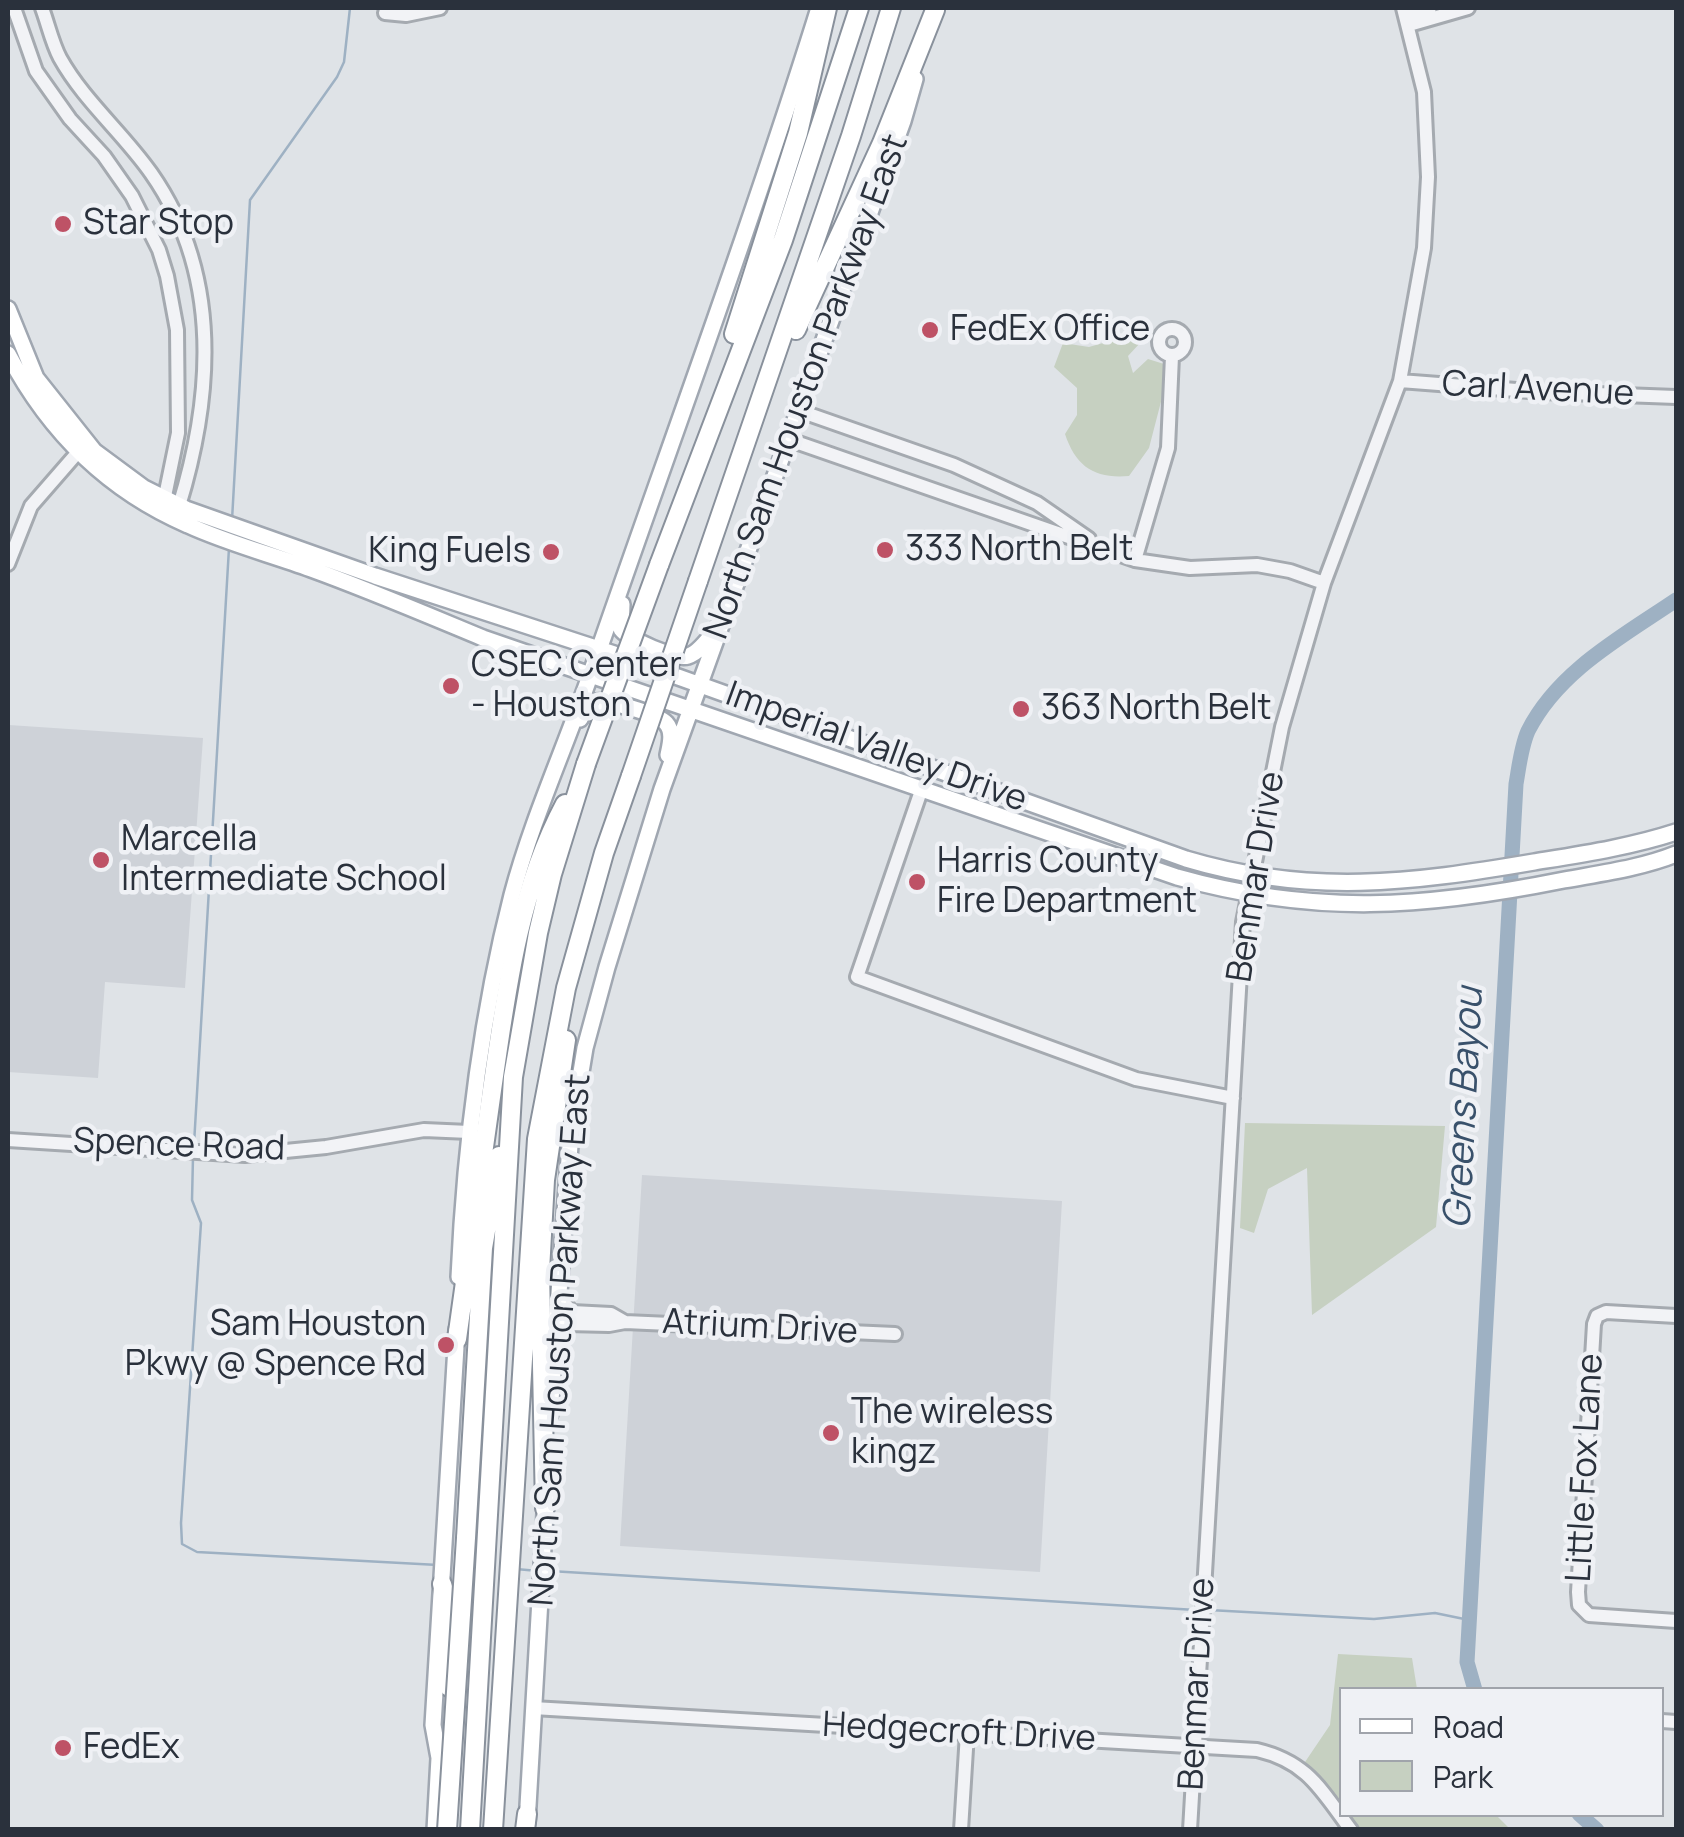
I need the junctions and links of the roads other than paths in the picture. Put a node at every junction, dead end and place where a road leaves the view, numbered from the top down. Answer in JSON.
{"nodes":[{"id":1,"x":14,"y":8,"type":"edge"},
{"id":2,"x":42,"y":8,"type":"edge"},
{"id":3,"x":440,"y":8,"type":"edge"},
{"id":4,"x":819,"y":8,"type":"edge"},
{"id":5,"x":827,"y":8,"type":"edge"},
{"id":6,"x":857,"y":8,"type":"edge"},
{"id":7,"x":891,"y":8,"type":"edge"},
{"id":8,"x":1430,"y":8,"type":"edge"},
{"id":9,"x":1468,"y":8,"type":"edge"},
{"id":10,"x":935,"y":9,"type":"edge"},
{"id":11,"x":385,"y":13,"type":"dead end"},
{"id":12,"x":1406,"y":16,"type":"edge"},
{"id":13,"x":60,"y":58,"type":"junction"},
{"id":14,"x":36,"y":71,"type":"junction"},
{"id":15,"x":170,"y":206,"type":"junction"},
{"id":16,"x":144,"y":217,"type":"junction"},
{"id":17,"x":8,"y":309,"type":"edge"},
{"id":18,"x":8,"y":354,"type":"edge"},
{"id":19,"x":1172,"y":356,"type":"dead end"},
{"id":20,"x":1400,"y":381,"type":"junction"},
{"id":21,"x":33,"y":387,"type":"junction"},
{"id":22,"x":1676,"y":397,"type":"edge"},
{"id":23,"x":796,"y":410,"type":"junction"},
{"id":24,"x":756,"y":417,"type":"junction"},
{"id":25,"x":787,"y":439,"type":"junction"},
{"id":26,"x":82,"y":447,"type":"junction"},
{"id":27,"x":994,"y":483,"type":"junction"},
{"id":28,"x":688,"y":485,"type":"junction"},
{"id":29,"x":163,"y":506,"type":"junction"},
{"id":30,"x":179,"y":506,"type":"junction"},
{"id":31,"x":984,"y":507,"type":"junction"},
{"id":32,"x":211,"y":527,"type":"junction"},
{"id":33,"x":249,"y":540,"type":"junction"},
{"id":34,"x":1100,"y":546,"type":"junction"},
{"id":35,"x":1135,"y":560,"type":"junction"},
{"id":36,"x":8,"y":564,"type":"edge"},
{"id":37,"x":628,"y":566,"type":"junction"},
{"id":38,"x":1324,"y":584,"type":"junction"},
{"id":39,"x":426,"y":592,"type":"junction"},
{"id":40,"x":418,"y":611,"type":"junction"},
{"id":41,"x":724,"y":619,"type":"junction"},
{"id":42,"x":600,"y":649,"type":"junction"},
{"id":43,"x":592,"y":673,"type":"junction"},
{"id":44,"x":700,"y":684,"type":"junction"},
{"id":45,"x":691,"y":709,"type":"junction"},
{"id":46,"x":566,"y":736,"type":"junction"},
{"id":47,"x":888,"y":754,"type":"junction"},
{"id":48,"x":586,"y":764,"type":"junction"},
{"id":49,"x":881,"y":775,"type":"junction"},
{"id":50,"x":922,"y":788,"type":"junction"},
{"id":51,"x":662,"y":789,"type":"junction"},
{"id":52,"x":1676,"y":832,"type":"edge"},
{"id":53,"x":1676,"y":854,"type":"edge"},
{"id":54,"x":1250,"y":874,"type":"junction"},
{"id":55,"x":1396,"y":882,"type":"junction"},
{"id":56,"x":1247,"y":894,"type":"junction"},
{"id":57,"x":1398,"y":904,"type":"junction"},
{"id":58,"x":584,"y":919,"type":"junction"},
{"id":59,"x":513,"y":1077,"type":"junction"},
{"id":60,"x":1232,"y":1098,"type":"junction"},
{"id":61,"x":469,"y":1132,"type":"junction"},
{"id":62,"x":8,"y":1140,"type":"edge"},
{"id":63,"x":558,"y":1296,"type":"junction"},
{"id":64,"x":1676,"y":1316,"type":"edge"},
{"id":65,"x":625,"y":1322,"type":"junction"},
{"id":66,"x":895,"y":1334,"type":"dead end"},
{"id":67,"x":457,"y":1339,"type":"junction"},
{"id":68,"x":554,"y":1339,"type":"junction"},
{"id":69,"x":545,"y":1508,"type":"junction"},
{"id":70,"x":442,"y":1584,"type":"junction"},
{"id":71,"x":1676,"y":1621,"type":"edge"},
{"id":72,"x":534,"y":1708,"type":"junction"},
{"id":73,"x":967,"y":1733,"type":"junction"},
{"id":74,"x":1195,"y":1745,"type":"junction"},
{"id":75,"x":1339,"y":1815,"type":"edge"},
{"id":76,"x":526,"y":1824,"type":"edge"},
{"id":77,"x":434,"y":1830,"type":"edge"},
{"id":78,"x":448,"y":1830,"type":"edge"},
{"id":79,"x":470,"y":1830,"type":"edge"},
{"id":80,"x":493,"y":1830,"type":"edge"},
{"id":81,"x":961,"y":1830,"type":"edge"},
{"id":82,"x":1190,"y":1830,"type":"edge"}],
"edges":[{"from":1,"to":14,"type":"street"},
{"from":2,"to":13,"type":"street"},
{"from":3,"to":11,"type":"street"},
{"from":4,"to":37,"type":"main road"},
{"from":5,"to":28,"type":"highway"},
{"from":6,"to":28,"type":"highway","name":"North Sam Houston Parkway East"},
{"from":7,"to":24,"type":"highway","name":"North Sam Houston Parkway East"},
{"from":8,"to":12,"type":"street"},
{"from":9,"to":12,"type":"street"},
{"from":10,"to":23,"type":"main road","name":"North Sam Houston Parkway East"},
{"from":10,"to":24,"type":"highway"},
{"from":12,"to":20,"type":"street","name":"Benmar Drive"},
{"from":13,"to":14,"type":"street"},
{"from":13,"to":15,"type":"street"},
{"from":14,"to":16,"type":"street"},
{"from":15,"to":16,"type":"street"},
{"from":15,"to":30,"type":"street"},
{"from":16,"to":29,"type":"street"},
{"from":17,"to":21,"type":"main road","name":"Imperial Valley Drive"},
{"from":18,"to":21,"type":"main road","name":"Imperial Valley Drive"},
{"from":19,"to":35,"type":"street"},
{"from":20,"to":22,"type":"street","name":"Carl Avenue"},
{"from":20,"to":38,"type":"street","name":"Benmar Drive"},
{"from":21,"to":26,"type":"main road","name":"Imperial Valley Drive"},
{"from":23,"to":25,"type":"main road","name":"North Sam Houston Parkway East"},
{"from":23,"to":27,"type":"street"},
{"from":24,"to":58,"type":"highway","name":"North Sam Houston Parkway East","bridge":true},
{"from":25,"to":31,"type":"street"},
{"from":25,"to":41,"type":"main road","name":"North Sam Houston Parkway East"},
{"from":26,"to":29,"type":"main road","name":"Imperial Valley Drive"},
{"from":26,"to":36,"type":"street"},
{"from":27,"to":31,"type":"street"},
{"from":27,"to":34,"type":"street"},
{"from":28,"to":48,"type":"highway","name":"North Sam Houston Parkway East","bridge":true},
{"from":29,"to":30,"type":"main road","name":"Imperial Valley Drive"},
{"from":29,"to":32,"type":"main road","name":"Imperial Valley Drive"},
{"from":30,"to":32,"type":"main road","name":"Imperial Valley Drive"},
{"from":31,"to":34,"type":"street"},
{"from":32,"to":33,"type":"main road","name":"Imperial Valley Drive"},
{"from":33,"to":39,"type":"main road","name":"Imperial Valley Drive"},
{"from":33,"to":40,"type":"main road","name":"Imperial Valley Drive"},
{"from":34,"to":35,"type":"street"},
{"from":35,"to":38,"type":"street"},
{"from":37,"to":41,"type":"main road"},
{"from":37,"to":42,"type":"main road"},
{"from":38,"to":54,"type":"street","name":"Benmar Drive"},
{"from":39,"to":40,"type":"main road"},
{"from":39,"to":42,"type":"main road","name":"Imperial Valley Drive"},
{"from":40,"to":43,"type":"main road","name":"Imperial Valley Drive"},
{"from":41,"to":44,"type":"main road","name":"North Sam Houston Parkway East"},
{"from":42,"to":43,"type":"main road"},
{"from":42,"to":44,"type":"main road","name":"Imperial Valley Drive"},
{"from":43,"to":45,"type":"main road","name":"Imperial Valley Drive"},
{"from":43,"to":46,"type":"main road"},
{"from":44,"to":45,"type":"main road","name":"North Sam Houston Parkway East"},
{"from":44,"to":47,"type":"main road","name":"Imperial Valley Drive"},
{"from":45,"to":49,"type":"main road","name":"Imperial Valley Drive"},
{"from":45,"to":51,"type":"main road","name":"North Sam Houston Parkway East"},
{"from":46,"to":51,"type":"main road"},
{"from":46,"to":61,"type":"main road"},
{"from":47,"to":49,"type":"main road"},
{"from":47,"to":54,"type":"main road","name":"Imperial Valley Drive"},
{"from":48,"to":59,"type":"highway","name":"North Sam Houston Parkway East"},
{"from":48,"to":67,"type":"highway"},
{"from":49,"to":50,"type":"main road","name":"Imperial Valley Drive"},
{"from":50,"to":56,"type":"main road","name":"Imperial Valley Drive"},
{"from":50,"to":60,"type":"street"},
{"from":51,"to":63,"type":"main road","name":"North Sam Houston Parkway East"},
{"from":52,"to":55,"type":"main road","name":"Imperial Valley Drive"},
{"from":53,"to":57,"type":"main road","name":"Imperial Valley Drive"},
{"from":54,"to":55,"type":"main road","name":"Imperial Valley Drive"},
{"from":54,"to":56,"type":"street","name":"Benmar Drive"},
{"from":55,"to":57,"type":"main road"},
{"from":56,"to":57,"type":"main road","name":"Imperial Valley Drive"},
{"from":56,"to":60,"type":"street","name":"Benmar Drive"},
{"from":58,"to":69,"type":"highway"},
{"from":58,"to":80,"type":"highway","name":"North Sam Houston Parkway East"},
{"from":59,"to":78,"type":"highway","bridge":true},
{"from":59,"to":79,"type":"highway","name":"North Sam Houston Parkway East"},
{"from":60,"to":74,"type":"street","name":"Benmar Drive"},
{"from":61,"to":62,"type":"street","name":"Spence Road"},
{"from":61,"to":67,"type":"main road"},
{"from":63,"to":65,"type":"street","name":"Atrium Drive"},
{"from":63,"to":68,"type":"main road","name":"North Sam Houston Parkway East"},
{"from":64,"to":71,"type":"street","name":"Little Fox Lane"},
{"from":65,"to":66,"type":"street","name":"Atrium Drive"},
{"from":65,"to":68,"type":"street","name":"Atrium Drive"},
{"from":67,"to":70,"type":"main road"},
{"from":68,"to":69,"type":"main road","name":"North Sam Houston Parkway East"},
{"from":69,"to":72,"type":"main road","name":"North Sam Houston Parkway East"},
{"from":70,"to":77,"type":"main road"},
{"from":70,"to":78,"type":"highway"},
{"from":72,"to":73,"type":"street","name":"Hedgecroft Drive"},
{"from":72,"to":76,"type":"main road","name":"North Sam Houston Parkway East"},
{"from":73,"to":74,"type":"street","name":"Hedgecroft Drive"},
{"from":73,"to":81,"type":"street"},
{"from":74,"to":75,"type":"street","name":"Hedgecroft Drive"},
{"from":74,"to":82,"type":"street","name":"Benmar Drive"}]}
